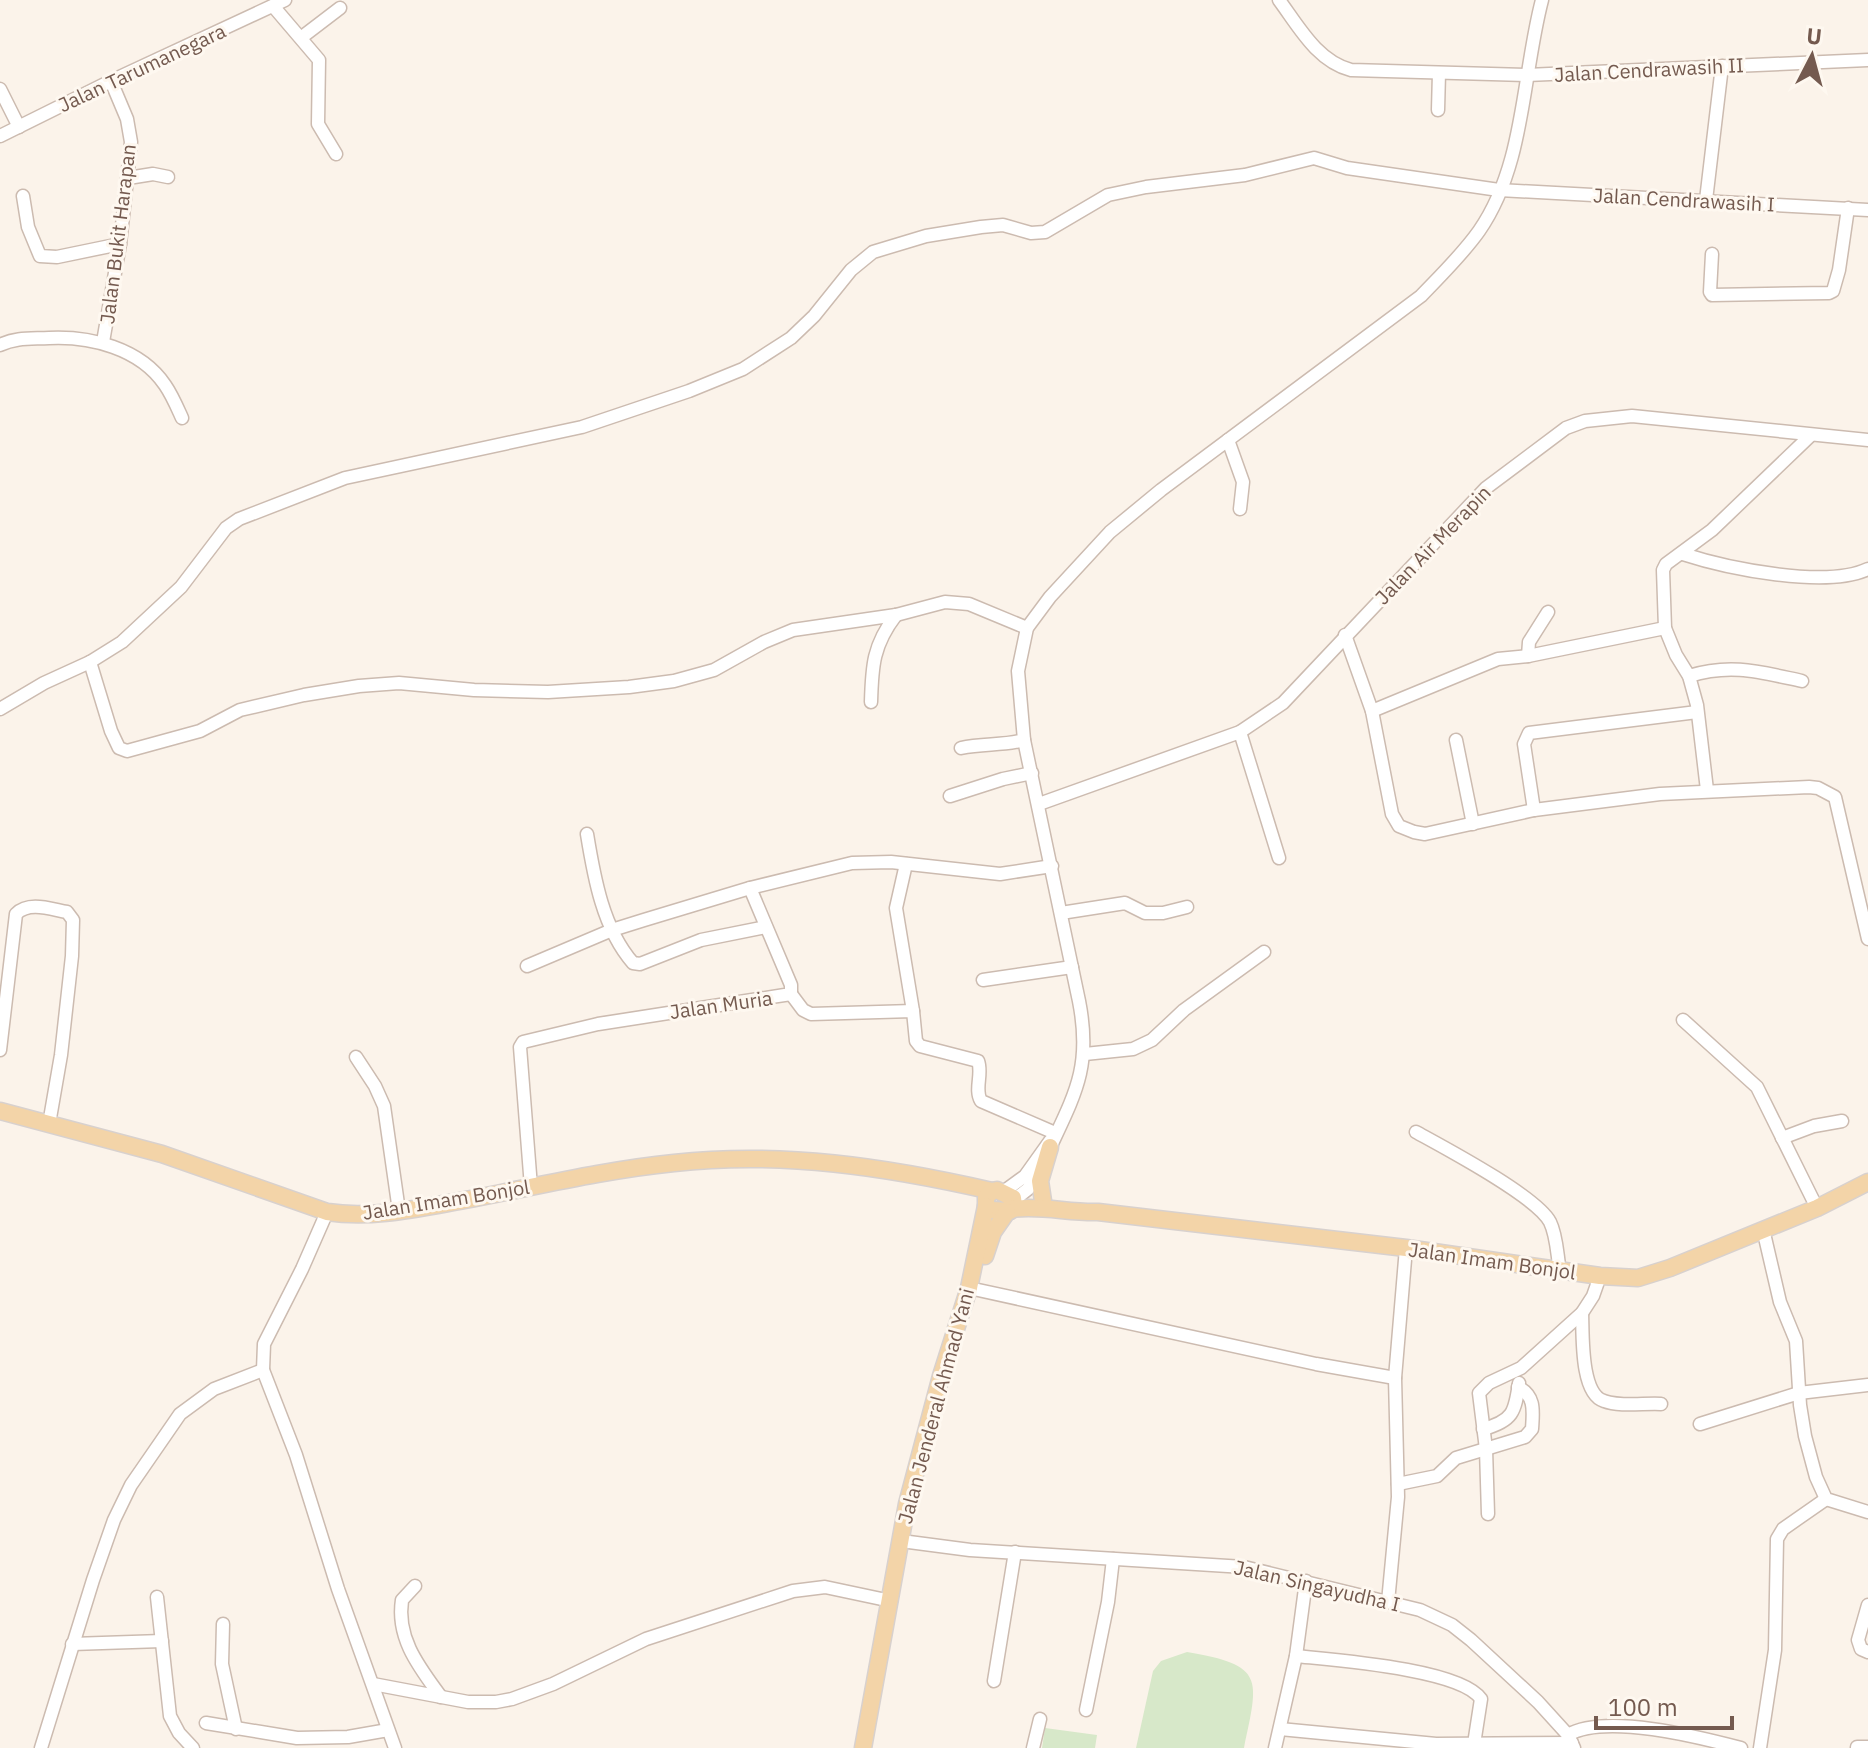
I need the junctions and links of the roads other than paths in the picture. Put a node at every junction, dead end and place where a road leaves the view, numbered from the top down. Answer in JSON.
{"nodes":[{"id":1,"x":285,"y":0,"type":"edge"},
{"id":2,"x":1279,"y":0,"type":"edge"},
{"id":3,"x":1542,"y":0,"type":"edge"},
{"id":4,"x":273,"y":6,"type":"junction"},
{"id":5,"x":340,"y":8,"type":"dead end"},
{"id":6,"x":302,"y":37,"type":"junction"},
{"id":7,"x":1868,"y":60,"type":"edge"},
{"id":8,"x":1722,"y":66,"type":"junction"},
{"id":9,"x":1439,"y":73,"type":"junction"},
{"id":10,"x":1527,"y":75,"type":"junction"},
{"id":11,"x":111,"y":81,"type":"junction"},
{"id":12,"x":0,"y":89,"type":"edge"},
{"id":13,"x":1438,"y":110,"type":"dead end"},
{"id":14,"x":19,"y":127,"type":"junction"},
{"id":15,"x":0,"y":136,"type":"edge"},
{"id":16,"x":336,"y":154,"type":"dead end"},
{"id":17,"x":168,"y":177,"type":"dead end"},
{"id":18,"x":128,"y":178,"type":"junction"},
{"id":19,"x":1499,"y":190,"type":"junction"},
{"id":20,"x":23,"y":196,"type":"dead end"},
{"id":21,"x":1706,"y":200,"type":"junction"},
{"id":22,"x":1848,"y":208,"type":"junction"},
{"id":23,"x":1868,"y":210,"type":"edge"},
{"id":24,"x":120,"y":244,"type":"junction"},
{"id":25,"x":1712,"y":254,"type":"dead end"},
{"id":26,"x":103,"y":342,"type":"junction"},
{"id":27,"x":0,"y":345,"type":"edge"},
{"id":28,"x":182,"y":418,"type":"dead end"},
{"id":29,"x":1811,"y":435,"type":"junction"},
{"id":30,"x":1228,"y":440,"type":"junction"},
{"id":31,"x":1868,"y":440,"type":"edge"},
{"id":32,"x":1240,"y":509,"type":"dead end"},
{"id":33,"x":1683,"y":554,"type":"junction"},
{"id":34,"x":1868,"y":569,"type":"edge"},
{"id":35,"x":1548,"y":612,"type":"dead end"},
{"id":36,"x":896,"y":615,"type":"junction"},
{"id":37,"x":1027,"y":628,"type":"junction"},
{"id":38,"x":1665,"y":628,"type":"junction"},
{"id":39,"x":1345,"y":635,"type":"junction"},
{"id":40,"x":1528,"y":656,"type":"junction"},
{"id":41,"x":90,"y":662,"type":"junction"},
{"id":42,"x":1689,"y":676,"type":"junction"},
{"id":43,"x":1802,"y":681,"type":"dead end"},
{"id":44,"x":871,"y":702,"type":"dead end"},
{"id":45,"x":0,"y":709,"type":"edge"},
{"id":46,"x":1372,"y":711,"type":"junction"},
{"id":47,"x":1697,"y":712,"type":"junction"},
{"id":48,"x":1240,"y":732,"type":"junction"},
{"id":49,"x":1024,"y":740,"type":"junction"},
{"id":50,"x":1456,"y":740,"type":"dead end"},
{"id":51,"x":961,"y":748,"type":"dead end"},
{"id":52,"x":1032,"y":773,"type":"junction"},
{"id":53,"x":1707,"y":790,"type":"junction"},
{"id":54,"x":950,"y":796,"type":"dead end"},
{"id":55,"x":1039,"y":804,"type":"junction"},
{"id":56,"x":1534,"y":810,"type":"junction"},
{"id":57,"x":1473,"y":824,"type":"junction"},
{"id":58,"x":587,"y":834,"type":"dead end"},
{"id":59,"x":1279,"y":858,"type":"dead end"},
{"id":60,"x":906,"y":864,"type":"junction"},
{"id":61,"x":1052,"y":866,"type":"junction"},
{"id":62,"x":750,"y":888,"type":"junction"},
{"id":63,"x":1187,"y":907,"type":"dead end"},
{"id":64,"x":1061,"y":913,"type":"junction"},
{"id":65,"x":766,"y":927,"type":"junction"},
{"id":66,"x":612,"y":930,"type":"junction"},
{"id":67,"x":1868,"y":939,"type":"edge"},
{"id":68,"x":1264,"y":952,"type":"dead end"},
{"id":69,"x":527,"y":966,"type":"dead end"},
{"id":70,"x":1072,"y":967,"type":"junction"},
{"id":71,"x":983,"y":980,"type":"dead end"},
{"id":72,"x":791,"y":994,"type":"junction"},
{"id":73,"x":913,"y":1011,"type":"junction"},
{"id":74,"x":1683,"y":1020,"type":"dead end"},
{"id":75,"x":0,"y":1050,"type":"edge"},
{"id":76,"x":1085,"y":1054,"type":"junction"},
{"id":77,"x":356,"y":1057,"type":"dead end"},
{"id":78,"x":0,"y":1111,"type":"edge"},
{"id":79,"x":1842,"y":1121,"type":"dead end"},
{"id":80,"x":49,"y":1124,"type":"junction"},
{"id":81,"x":1416,"y":1132,"type":"dead end"},
{"id":82,"x":1782,"y":1138,"type":"junction"},
{"id":83,"x":1052,"y":1140,"type":"junction"},
{"id":84,"x":1868,"y":1182,"type":"edge"},
{"id":85,"x":531,"y":1187,"type":"junction"},
{"id":86,"x":1043,"y":1201,"type":"junction"},
{"id":87,"x":1002,"y":1202,"type":"junction"},
{"id":88,"x":1817,"y":1208,"type":"junction"},
{"id":89,"x":399,"y":1211,"type":"junction"},
{"id":90,"x":327,"y":1212,"type":"junction"},
{"id":91,"x":1098,"y":1212,"type":"junction"},
{"id":92,"x":1763,"y":1229,"type":"junction"},
{"id":93,"x":1406,"y":1248,"type":"junction"},
{"id":94,"x":1560,"y":1271,"type":"junction"},
{"id":95,"x":1600,"y":1276,"type":"junction"},
{"id":96,"x":972,"y":1289,"type":"junction"},
{"id":97,"x":1582,"y":1313,"type":"junction"},
{"id":98,"x":1521,"y":1368,"type":"junction"},
{"id":99,"x":263,"y":1370,"type":"junction"},
{"id":100,"x":1395,"y":1378,"type":"junction"},
{"id":101,"x":1868,"y":1385,"type":"edge"},
{"id":102,"x":1518,"y":1387,"type":"junction"},
{"id":103,"x":1799,"y":1393,"type":"junction"},
{"id":104,"x":1661,"y":1404,"type":"dead end"},
{"id":105,"x":1700,"y":1424,"type":"dead end"},
{"id":106,"x":1483,"y":1429,"type":"junction"},
{"id":107,"x":1486,"y":1449,"type":"junction"},
{"id":108,"x":1398,"y":1484,"type":"junction"},
{"id":109,"x":1826,"y":1499,"type":"junction"},
{"id":110,"x":1868,"y":1512,"type":"edge"},
{"id":111,"x":1488,"y":1514,"type":"dead end"},
{"id":112,"x":909,"y":1542,"type":"junction"},
{"id":113,"x":1015,"y":1552,"type":"junction"},
{"id":114,"x":1113,"y":1559,"type":"junction"},
{"id":115,"x":1306,"y":1581,"type":"junction"},
{"id":116,"x":415,"y":1586,"type":"dead end"},
{"id":117,"x":157,"y":1597,"type":"dead end"},
{"id":118,"x":891,"y":1601,"type":"junction"},
{"id":119,"x":1388,"y":1602,"type":"junction"},
{"id":120,"x":1868,"y":1605,"type":"edge"},
{"id":121,"x":223,"y":1624,"type":"dead end"},
{"id":122,"x":162,"y":1641,"type":"junction"},
{"id":123,"x":72,"y":1644,"type":"junction"},
{"id":124,"x":1868,"y":1652,"type":"edge"},
{"id":125,"x":1296,"y":1656,"type":"junction"},
{"id":126,"x":994,"y":1681,"type":"dead end"},
{"id":127,"x":373,"y":1684,"type":"junction"},
{"id":128,"x":441,"y":1697,"type":"junction"},
{"id":129,"x":1086,"y":1710,"type":"dead end"},
{"id":130,"x":1040,"y":1719,"type":"dead end"},
{"id":131,"x":206,"y":1723,"type":"dead end"},
{"id":132,"x":236,"y":1729,"type":"junction"},
{"id":133,"x":1280,"y":1729,"type":"junction"},
{"id":134,"x":388,"y":1730,"type":"junction"},
{"id":135,"x":1571,"y":1742,"type":"edge"},
{"id":136,"x":1474,"y":1744,"type":"junction"},
{"id":137,"x":1715,"y":1745,"type":"edge"},
{"id":138,"x":41,"y":1748,"type":"edge"},
{"id":139,"x":193,"y":1748,"type":"edge"},
{"id":140,"x":395,"y":1748,"type":"edge"},
{"id":141,"x":863,"y":1748,"type":"edge"},
{"id":142,"x":872,"y":1748,"type":"edge"},
{"id":143,"x":1033,"y":1748,"type":"edge"},
{"id":144,"x":1275,"y":1748,"type":"edge"},
{"id":145,"x":1741,"y":1748,"type":"edge"},
{"id":146,"x":1760,"y":1748,"type":"edge"}],
"edges":[{"from":1,"to":4,"type":"street","name":"Jalan Tarumanegara"},
{"from":2,"to":9,"type":"street"},
{"from":3,"to":10,"type":"street"},
{"from":4,"to":6,"type":"street"},
{"from":4,"to":11,"type":"street","name":"Jalan Tarumanegara"},
{"from":5,"to":6,"type":"street"},
{"from":6,"to":16,"type":"street"},
{"from":7,"to":8,"type":"street","name":"Jalan Cendrawasih II"},
{"from":8,"to":10,"type":"street","name":"Jalan Cendrawasih II"},
{"from":8,"to":21,"type":"street"},
{"from":9,"to":10,"type":"street"},
{"from":9,"to":13,"type":"street"},
{"from":10,"to":19,"type":"street"},
{"from":11,"to":14,"type":"street","name":"Jalan Tarumanegara"},
{"from":11,"to":18,"type":"street","name":"Jalan Bukit Harapan"},
{"from":12,"to":14,"type":"street"},
{"from":14,"to":15,"type":"street","name":"Jalan Tarumanegara"},
{"from":17,"to":18,"type":"street"},
{"from":18,"to":24,"type":"street","name":"Jalan Bukit Harapan"},
{"from":19,"to":21,"type":"street","name":"Jalan Cendrawasih I"},
{"from":19,"to":30,"type":"street"},
{"from":19,"to":41,"type":"street","name":"Jalan Cendrawasih I"},
{"from":20,"to":24,"type":"street"},
{"from":21,"to":22,"type":"street","name":"Jalan Cendrawasih I"},
{"from":22,"to":23,"type":"street","name":"Jalan Cendrawasih I"},
{"from":22,"to":25,"type":"street"},
{"from":24,"to":26,"type":"street","name":"Jalan Bukit Harapan"},
{"from":26,"to":27,"type":"street"},
{"from":26,"to":28,"type":"street"},
{"from":29,"to":31,"type":"street","name":"Jalan Air Merapin"},
{"from":29,"to":33,"type":"street"},
{"from":29,"to":39,"type":"street","name":"Jalan Air Merapin"},
{"from":30,"to":32,"type":"street"},
{"from":30,"to":37,"type":"street"},
{"from":33,"to":34,"type":"street"},
{"from":33,"to":38,"type":"street"},
{"from":35,"to":40,"type":"street"},
{"from":36,"to":37,"type":"street"},
{"from":36,"to":41,"type":"street"},
{"from":36,"to":44,"type":"street"},
{"from":37,"to":49,"type":"street"},
{"from":38,"to":40,"type":"street"},
{"from":38,"to":42,"type":"street"},
{"from":39,"to":46,"type":"street"},
{"from":39,"to":48,"type":"street","name":"Jalan Air Merapin"},
{"from":40,"to":46,"type":"street"},
{"from":41,"to":45,"type":"street","name":"Jalan Cendrawasih I"},
{"from":42,"to":43,"type":"street"},
{"from":42,"to":47,"type":"street"},
{"from":46,"to":57,"type":"street"},
{"from":47,"to":53,"type":"street"},
{"from":47,"to":56,"type":"street"},
{"from":48,"to":55,"type":"street","name":"Jalan Air Merapin"},
{"from":48,"to":59,"type":"street"},
{"from":49,"to":51,"type":"street"},
{"from":49,"to":52,"type":"street"},
{"from":50,"to":57,"type":"street"},
{"from":52,"to":54,"type":"street"},
{"from":52,"to":55,"type":"street"},
{"from":53,"to":56,"type":"street"},
{"from":53,"to":67,"type":"street"},
{"from":55,"to":61,"type":"street"},
{"from":56,"to":57,"type":"street"},
{"from":58,"to":66,"type":"street"},
{"from":60,"to":61,"type":"street"},
{"from":60,"to":62,"type":"street"},
{"from":60,"to":73,"type":"street"},
{"from":61,"to":64,"type":"street"},
{"from":62,"to":65,"type":"street","name":"Jalan Muria"},
{"from":62,"to":66,"type":"street"},
{"from":63,"to":64,"type":"street"},
{"from":64,"to":70,"type":"street"},
{"from":65,"to":66,"type":"street"},
{"from":65,"to":72,"type":"street","name":"Jalan Muria"},
{"from":66,"to":69,"type":"street"},
{"from":68,"to":76,"type":"street"},
{"from":70,"to":71,"type":"street"},
{"from":70,"to":76,"type":"street"},
{"from":72,"to":73,"type":"street"},
{"from":72,"to":85,"type":"street","name":"Jalan Muria"},
{"from":73,"to":83,"type":"street"},
{"from":74,"to":82,"type":"street"},
{"from":75,"to":80,"type":"street"},
{"from":76,"to":83,"type":"street"},
{"from":77,"to":89,"type":"street"},
{"from":78,"to":80,"type":"main road","name":"Jalan Imam Bonjol"},
{"from":79,"to":82,"type":"street"},
{"from":80,"to":90,"type":"main road","name":"Jalan Imam Bonjol"},
{"from":81,"to":94,"type":"street"},
{"from":82,"to":88,"type":"street"},
{"from":83,"to":86,"type":"main road"},
{"from":83,"to":87,"type":"street"},
{"from":84,"to":88,"type":"main road","name":"Jalan Imam Bonjol"},
{"from":85,"to":87,"type":"main road","name":"Jalan Imam Bonjol"},
{"from":85,"to":89,"type":"main road","name":"Jalan Imam Bonjol"},
{"from":86,"to":87,"type":"main road","name":"Jalan Imam Bonjol"},
{"from":86,"to":91,"type":"main road","name":"Jalan Imam Bonjol"},
{"from":87,"to":91,"type":"main road","name":"Jalan Imam Bonjol"},
{"from":87,"to":96,"type":"main road","name":"Jalan Jenderal Ahmad Yani"},
{"from":88,"to":92,"type":"main road","name":"Jalan Imam Bonjol"},
{"from":89,"to":90,"type":"main road","name":"Jalan Imam Bonjol"},
{"from":90,"to":99,"type":"street"},
{"from":91,"to":93,"type":"main road","name":"Jalan Imam Bonjol"},
{"from":92,"to":95,"type":"main road","name":"Jalan Imam Bonjol"},
{"from":92,"to":103,"type":"street"},
{"from":93,"to":94,"type":"main road","name":"Jalan Imam Bonjol"},
{"from":93,"to":100,"type":"street"},
{"from":94,"to":95,"type":"main road","name":"Jalan Imam Bonjol"},
{"from":95,"to":97,"type":"street"},
{"from":96,"to":100,"type":"street"},
{"from":96,"to":112,"type":"main road","name":"Jalan Jenderal Ahmad Yani"},
{"from":96,"to":118,"type":"main road","name":"Jalan Jenderal Ahmad Yani"},
{"from":97,"to":98,"type":"street"},
{"from":97,"to":104,"type":"street"},
{"from":98,"to":102,"type":"street"},
{"from":98,"to":106,"type":"street"},
{"from":99,"to":123,"type":"street"},
{"from":99,"to":127,"type":"street"},
{"from":100,"to":108,"type":"street"},
{"from":101,"to":103,"type":"street"},
{"from":102,"to":106,"type":"street"},
{"from":102,"to":107,"type":"street"},
{"from":103,"to":105,"type":"street"},
{"from":103,"to":109,"type":"street"},
{"from":106,"to":107,"type":"street"},
{"from":107,"to":108,"type":"street"},
{"from":107,"to":111,"type":"street"},
{"from":108,"to":119,"type":"street"},
{"from":109,"to":110,"type":"street"},
{"from":109,"to":146,"type":"street"},
{"from":112,"to":113,"type":"street","name":"Jalan Singayudha I"},
{"from":112,"to":142,"type":"main road","name":"Jalan Jenderal Ahmad Yani"},
{"from":113,"to":114,"type":"street","name":"Jalan Singayudha I"},
{"from":113,"to":126,"type":"street"},
{"from":114,"to":115,"type":"street","name":"Jalan Singayudha I"},
{"from":114,"to":129,"type":"street"},
{"from":115,"to":119,"type":"street","name":"Jalan Singayudha I"},
{"from":115,"to":125,"type":"street"},
{"from":116,"to":128,"type":"street"},
{"from":117,"to":122,"type":"street"},
{"from":118,"to":128,"type":"street"},
{"from":118,"to":141,"type":"main road","name":"Jalan Jenderal Ahmad Yani"},
{"from":119,"to":135,"type":"street","name":"Jalan Singayudha I"},
{"from":120,"to":124,"type":"street"},
{"from":121,"to":132,"type":"street"},
{"from":122,"to":123,"type":"street"},
{"from":122,"to":139,"type":"street"},
{"from":123,"to":138,"type":"street"},
{"from":125,"to":133,"type":"street"},
{"from":125,"to":136,"type":"street"},
{"from":127,"to":128,"type":"street"},
{"from":127,"to":134,"type":"street"},
{"from":130,"to":143,"type":"street"},
{"from":131,"to":132,"type":"street"},
{"from":132,"to":134,"type":"street"},
{"from":133,"to":136,"type":"street"},
{"from":133,"to":144,"type":"street"},
{"from":134,"to":140,"type":"street"},
{"from":135,"to":136,"type":"street"},
{"from":135,"to":137,"type":"street"},
{"from":137,"to":145,"type":"street"}]}
